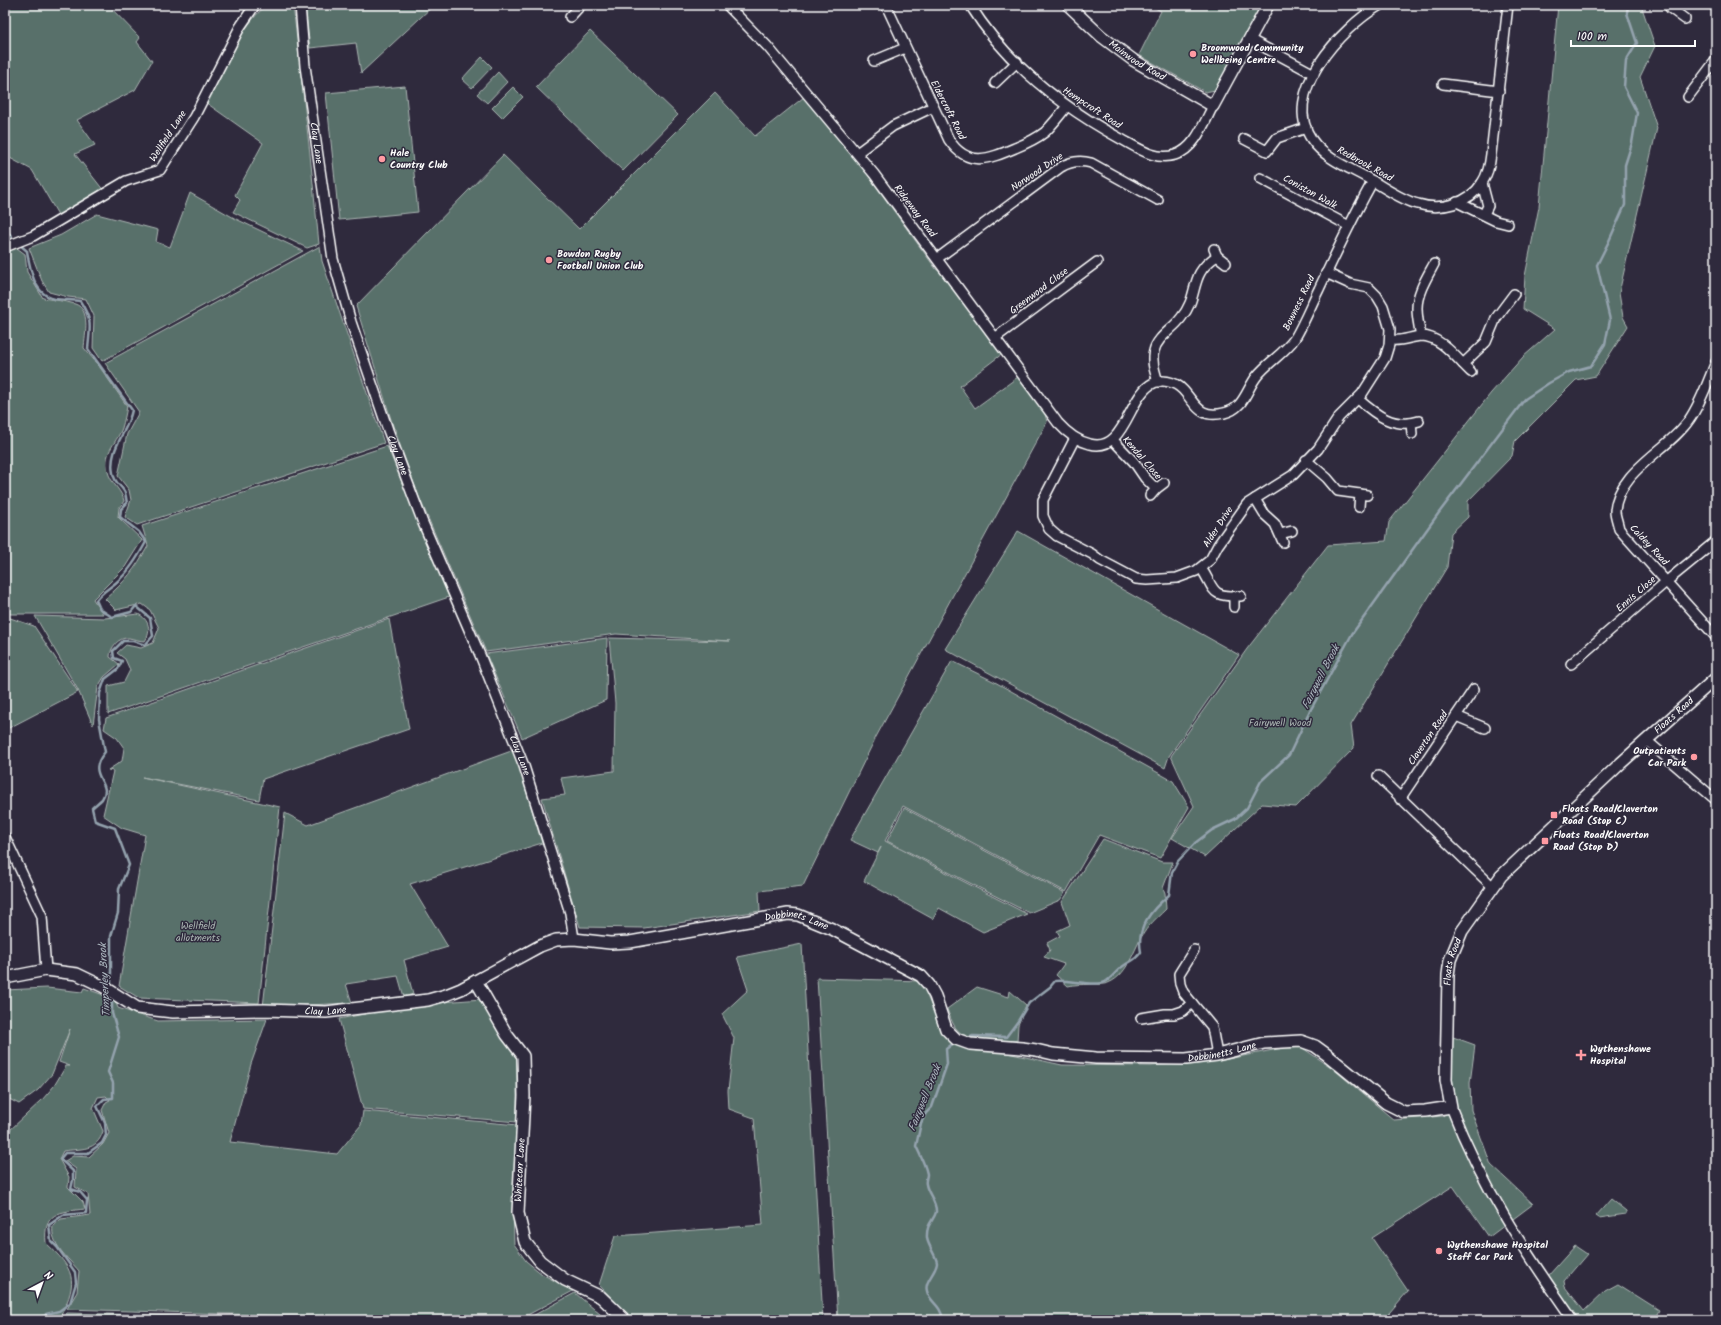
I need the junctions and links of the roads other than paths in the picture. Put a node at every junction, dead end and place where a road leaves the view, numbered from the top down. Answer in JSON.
{"nodes":[{"id":1,"x":256,"y":5,"type":"edge"},
{"id":2,"x":300,"y":5,"type":"edge"},
{"id":3,"x":582,"y":5,"type":"edge"},
{"id":4,"x":727,"y":5,"type":"edge"},
{"id":5,"x":886,"y":5,"type":"edge"},
{"id":6,"x":970,"y":5,"type":"edge"},
{"id":7,"x":1068,"y":5,"type":"edge"},
{"id":8,"x":1268,"y":5,"type":"edge"},
{"id":9,"x":1380,"y":5,"type":"edge"},
{"id":10,"x":1508,"y":5,"type":"edge"},
{"id":11,"x":1672,"y":5,"type":"edge"},
{"id":12,"x":570,"y":17,"type":"dead end"},
{"id":13,"x":1685,"y":19,"type":"dead end"},
{"id":14,"x":1249,"y":39,"type":"junction"},
{"id":15,"x":906,"y":48,"type":"junction"},
{"id":16,"x":1716,"y":60,"type":"edge"},
{"id":17,"x":872,"y":62,"type":"dead end"},
{"id":18,"x":1017,"y":62,"type":"junction"},
{"id":19,"x":1314,"y":74,"type":"junction"},
{"id":20,"x":994,"y":84,"type":"dead end"},
{"id":21,"x":1443,"y":84,"type":"dead end"},
{"id":22,"x":1499,"y":91,"type":"junction"},
{"id":23,"x":1688,"y":96,"type":"dead end"},
{"id":24,"x":1067,"y":106,"type":"junction"},
{"id":25,"x":1213,"y":106,"type":"junction"},
{"id":26,"x":933,"y":107,"type":"junction"},
{"id":27,"x":1306,"y":128,"type":"junction"},
{"id":28,"x":1244,"y":139,"type":"dead end"},
{"id":29,"x":857,"y":153,"type":"junction"},
{"id":30,"x":1260,"y":178,"type":"dead end"},
{"id":31,"x":1373,"y":181,"type":"junction"},
{"id":32,"x":1482,"y":184,"type":"junction"},
{"id":33,"x":1158,"y":200,"type":"dead end"},
{"id":34,"x":1457,"y":202,"type":"junction"},
{"id":35,"x":1484,"y":214,"type":"junction"},
{"id":36,"x":1508,"y":224,"type":"dead end"},
{"id":37,"x":1349,"y":226,"type":"junction"},
{"id":38,"x":5,"y":247,"type":"edge"},
{"id":39,"x":938,"y":258,"type":"junction"},
{"id":40,"x":1097,"y":262,"type":"dead end"},
{"id":41,"x":1226,"y":263,"type":"dead end"},
{"id":42,"x":1434,"y":264,"type":"dead end"},
{"id":43,"x":1326,"y":273,"type":"junction"},
{"id":44,"x":1514,"y":294,"type":"dead end"},
{"id":45,"x":1421,"y":336,"type":"junction"},
{"id":46,"x":995,"y":338,"type":"junction"},
{"id":47,"x":1390,"y":340,"type":"junction"},
{"id":48,"x":1716,"y":362,"type":"edge"},
{"id":49,"x":1463,"y":364,"type":"junction"},
{"id":50,"x":1471,"y":372,"type":"dead end"},
{"id":51,"x":1158,"y":382,"type":"junction"},
{"id":52,"x":1358,"y":399,"type":"junction"},
{"id":53,"x":1412,"y":434,"type":"dead end"},
{"id":54,"x":1075,"y":438,"type":"junction"},
{"id":55,"x":1113,"y":440,"type":"junction"},
{"id":56,"x":1306,"y":460,"type":"junction"},
{"id":57,"x":1164,"y":483,"type":"dead end"},
{"id":58,"x":1255,"y":499,"type":"junction"},
{"id":59,"x":1359,"y":507,"type":"dead end"},
{"id":60,"x":1292,"y":531,"type":"dead end"},
{"id":61,"x":1716,"y":542,"type":"edge"},
{"id":62,"x":1201,"y":568,"type":"junction"},
{"id":63,"x":1667,"y":581,"type":"junction"},
{"id":64,"x":1234,"y":607,"type":"dead end"},
{"id":65,"x":1716,"y":637,"type":"edge"},
{"id":66,"x":1571,"y":664,"type":"dead end"},
{"id":67,"x":1716,"y":678,"type":"edge"},
{"id":68,"x":1474,"y":689,"type":"dead end"},
{"id":69,"x":1456,"y":716,"type":"junction"},
{"id":70,"x":1485,"y":728,"type":"dead end"},
{"id":71,"x":1646,"y":740,"type":"junction"},
{"id":72,"x":1378,"y":776,"type":"dead end"},
{"id":73,"x":1400,"y":799,"type":"junction"},
{"id":74,"x":1716,"y":800,"type":"edge"},
{"id":75,"x":5,"y":838,"type":"edge"},
{"id":76,"x":1493,"y":887,"type":"junction"},
{"id":77,"x":574,"y":939,"type":"junction"},
{"id":78,"x":1194,"y":950,"type":"dead end"},
{"id":79,"x":46,"y":970,"type":"junction"},
{"id":80,"x":5,"y":978,"type":"edge"},
{"id":81,"x":476,"y":981,"type":"junction"},
{"id":82,"x":1192,"y":1004,"type":"junction"},
{"id":83,"x":1142,"y":1018,"type":"dead end"},
{"id":84,"x":970,"y":1044,"type":"joint"},
{"id":85,"x":1217,"y":1055,"type":"junction"},
{"id":86,"x":1451,"y":1107,"type":"junction"},
{"id":87,"x":625,"y":1320,"type":"edge"},
{"id":88,"x":1573,"y":1320,"type":"edge"}],
"edges":[{"from":1,"to":38,"type":"street","name":"Wellfield Lane"},
{"from":2,"to":77,"type":"street","name":"Clay Lane"},
{"from":3,"to":12,"type":"street"},
{"from":4,"to":29,"type":"street","name":"Ridgeway Road"},
{"from":5,"to":15,"type":"street","name":"Eldercroft Road"},
{"from":6,"to":18,"type":"street","name":"Hempcroft Road"},
{"from":7,"to":25,"type":"street","name":"Mainwood Road"},
{"from":8,"to":14,"type":"street"},
{"from":9,"to":19,"type":"street","name":"Redbrook Road"},
{"from":10,"to":22,"type":"street","name":"Redbrook Road"},
{"from":11,"to":13,"type":"street"},
{"from":14,"to":19,"type":"street"},
{"from":14,"to":25,"type":"street"},
{"from":15,"to":17,"type":"street"},
{"from":15,"to":26,"type":"street","name":"Eldercroft Road"},
{"from":16,"to":23,"type":"street"},
{"from":18,"to":20,"type":"street"},
{"from":18,"to":24,"type":"street","name":"Hempcroft Road"},
{"from":19,"to":27,"type":"street","name":"Redbrook Road"},
{"from":21,"to":22,"type":"street"},
{"from":22,"to":32,"type":"street","name":"Redbrook Road"},
{"from":24,"to":25,"type":"street","name":"Hempcroft Road"},
{"from":24,"to":26,"type":"street","name":"Eldercroft Road"},
{"from":26,"to":29,"type":"street"},
{"from":27,"to":28,"type":"street"},
{"from":27,"to":31,"type":"street","name":"Redbrook Road"},
{"from":29,"to":39,"type":"street","name":"Ridgeway Road"},
{"from":30,"to":37,"type":"street","name":"Coniston Walk"},
{"from":31,"to":34,"type":"street","name":"Redbrook Road"},
{"from":31,"to":37,"type":"street","name":"Bowness Road"},
{"from":32,"to":34,"type":"street","name":"Redbrook Road"},
{"from":32,"to":35,"type":"street"},
{"from":33,"to":39,"type":"street","name":"Norwood Drive"},
{"from":34,"to":35,"type":"street"},
{"from":35,"to":36,"type":"street"},
{"from":37,"to":43,"type":"street","name":"Bowness Road"},
{"from":39,"to":46,"type":"street","name":"Ridgeway Road"},
{"from":40,"to":46,"type":"street","name":"Greenwood Close"},
{"from":41,"to":51,"type":"street"},
{"from":42,"to":45,"type":"street"},
{"from":43,"to":47,"type":"street","name":"Alder Drive"},
{"from":43,"to":51,"type":"street","name":"Bowness Road"},
{"from":44,"to":49,"type":"street"},
{"from":45,"to":47,"type":"street"},
{"from":45,"to":49,"type":"street"},
{"from":46,"to":54,"type":"street","name":"Ridgeway Road"},
{"from":47,"to":52,"type":"street","name":"Alder Drive"},
{"from":48,"to":63,"type":"street","name":"Caldey Road"},
{"from":49,"to":50,"type":"street"},
{"from":51,"to":55,"type":"street"},
{"from":52,"to":53,"type":"street"},
{"from":52,"to":56,"type":"street","name":"Alder Drive"},
{"from":54,"to":55,"type":"street"},
{"from":54,"to":62,"type":"street","name":"Alder Drive"},
{"from":55,"to":57,"type":"street","name":"Kendal Close"},
{"from":56,"to":58,"type":"street","name":"Alder Drive"},
{"from":56,"to":59,"type":"street"},
{"from":58,"to":60,"type":"street"},
{"from":58,"to":62,"type":"street","name":"Alder Drive"},
{"from":61,"to":63,"type":"street","name":"Ennis Close"},
{"from":62,"to":64,"type":"street"},
{"from":63,"to":65,"type":"street","name":"Caldey Road"},
{"from":63,"to":66,"type":"street","name":"Ennis Close"},
{"from":67,"to":71,"type":"street","name":"Floats Road"},
{"from":68,"to":69,"type":"street","name":"Claverton Road"},
{"from":69,"to":70,"type":"street"},
{"from":69,"to":73,"type":"street","name":"Claverton Road"},
{"from":71,"to":74,"type":"street"},
{"from":71,"to":76,"type":"street","name":"Floats Road"},
{"from":72,"to":73,"type":"street"},
{"from":73,"to":76,"type":"street"},
{"from":75,"to":79,"type":"street"},
{"from":76,"to":86,"type":"street","name":"Floats Road"},
{"from":77,"to":81,"type":"street","name":"Clay Lane"},
{"from":77,"to":84,"type":"street","name":"Dobbinets Lane"},
{"from":78,"to":82,"type":"street"},
{"from":79,"to":80,"type":"street","name":"Clay Lane"},
{"from":79,"to":81,"type":"street","name":"Clay Lane"},
{"from":81,"to":87,"type":"street","name":"Whitecarr Lane"},
{"from":82,"to":83,"type":"street"},
{"from":82,"to":85,"type":"street"},
{"from":84,"to":85,"type":"street","name":"Dobbinetts Lane"},
{"from":85,"to":86,"type":"street","name":"Dobbinetts Lane"},
{"from":86,"to":88,"type":"street","name":"Floats Road"}]}
